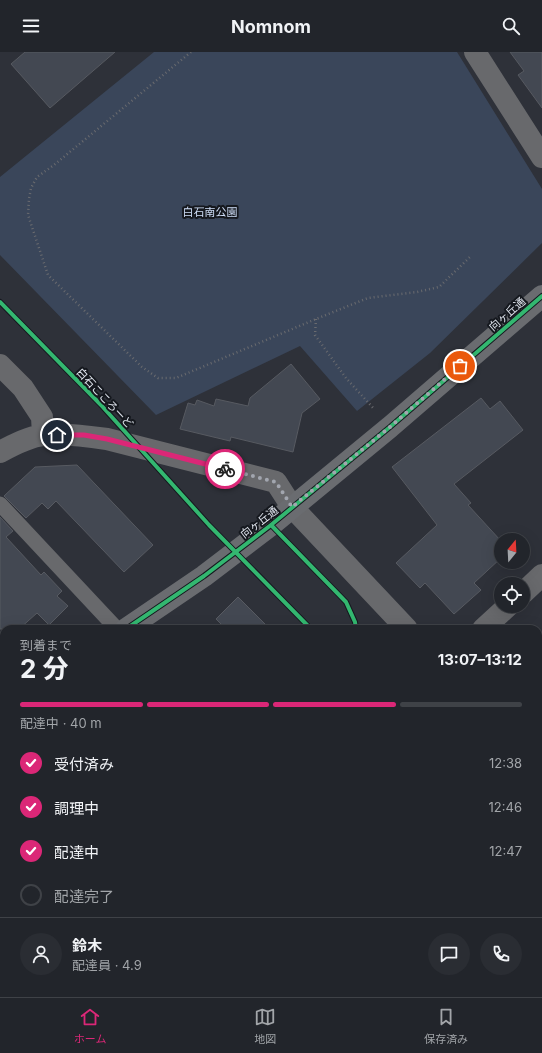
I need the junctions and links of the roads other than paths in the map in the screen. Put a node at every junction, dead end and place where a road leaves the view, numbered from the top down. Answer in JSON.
{"nodes":[{"id":1,"x":475,"y":52,"type":"edge"},
{"id":2,"x":542,"y":157,"type":"edge"},
{"id":3,"x":542,"y":296,"type":"edge"},
{"id":4,"x":0,"y":365,"type":"edge"},
{"id":5,"x":43,"y":435,"type":"junction"},
{"id":6,"x":0,"y":452,"type":"edge"},
{"id":7,"x":0,"y":504,"type":"edge"},
{"id":8,"x":292,"y":507,"type":"junction"},
{"id":9,"x":542,"y":575,"type":"edge"},
{"id":10,"x":530,"y":586,"type":"edge"},
{"id":11,"x":500,"y":613,"type":"edge"},
{"id":12,"x":113,"y":625,"type":"edge"},
{"id":13,"x":132,"y":625,"type":"edge"},
{"id":14,"x":403,"y":625,"type":"edge"},
{"id":15,"x":487,"y":625,"type":"edge"}],
"edges":[{"from":1,"to":2,"type":"street"},
{"from":3,"to":8,"type":"street","name":"向ヶ丘通"},
{"from":4,"to":5,"type":"street"},
{"from":5,"to":6,"type":"street"},
{"from":5,"to":8,"type":"street"},
{"from":7,"to":12,"type":"lane"},
{"from":8,"to":13,"type":"street","name":"向ヶ丘通"},
{"from":8,"to":14,"type":"street"},
{"from":9,"to":10,"type":"street"},
{"from":11,"to":15,"type":"street"}]}
